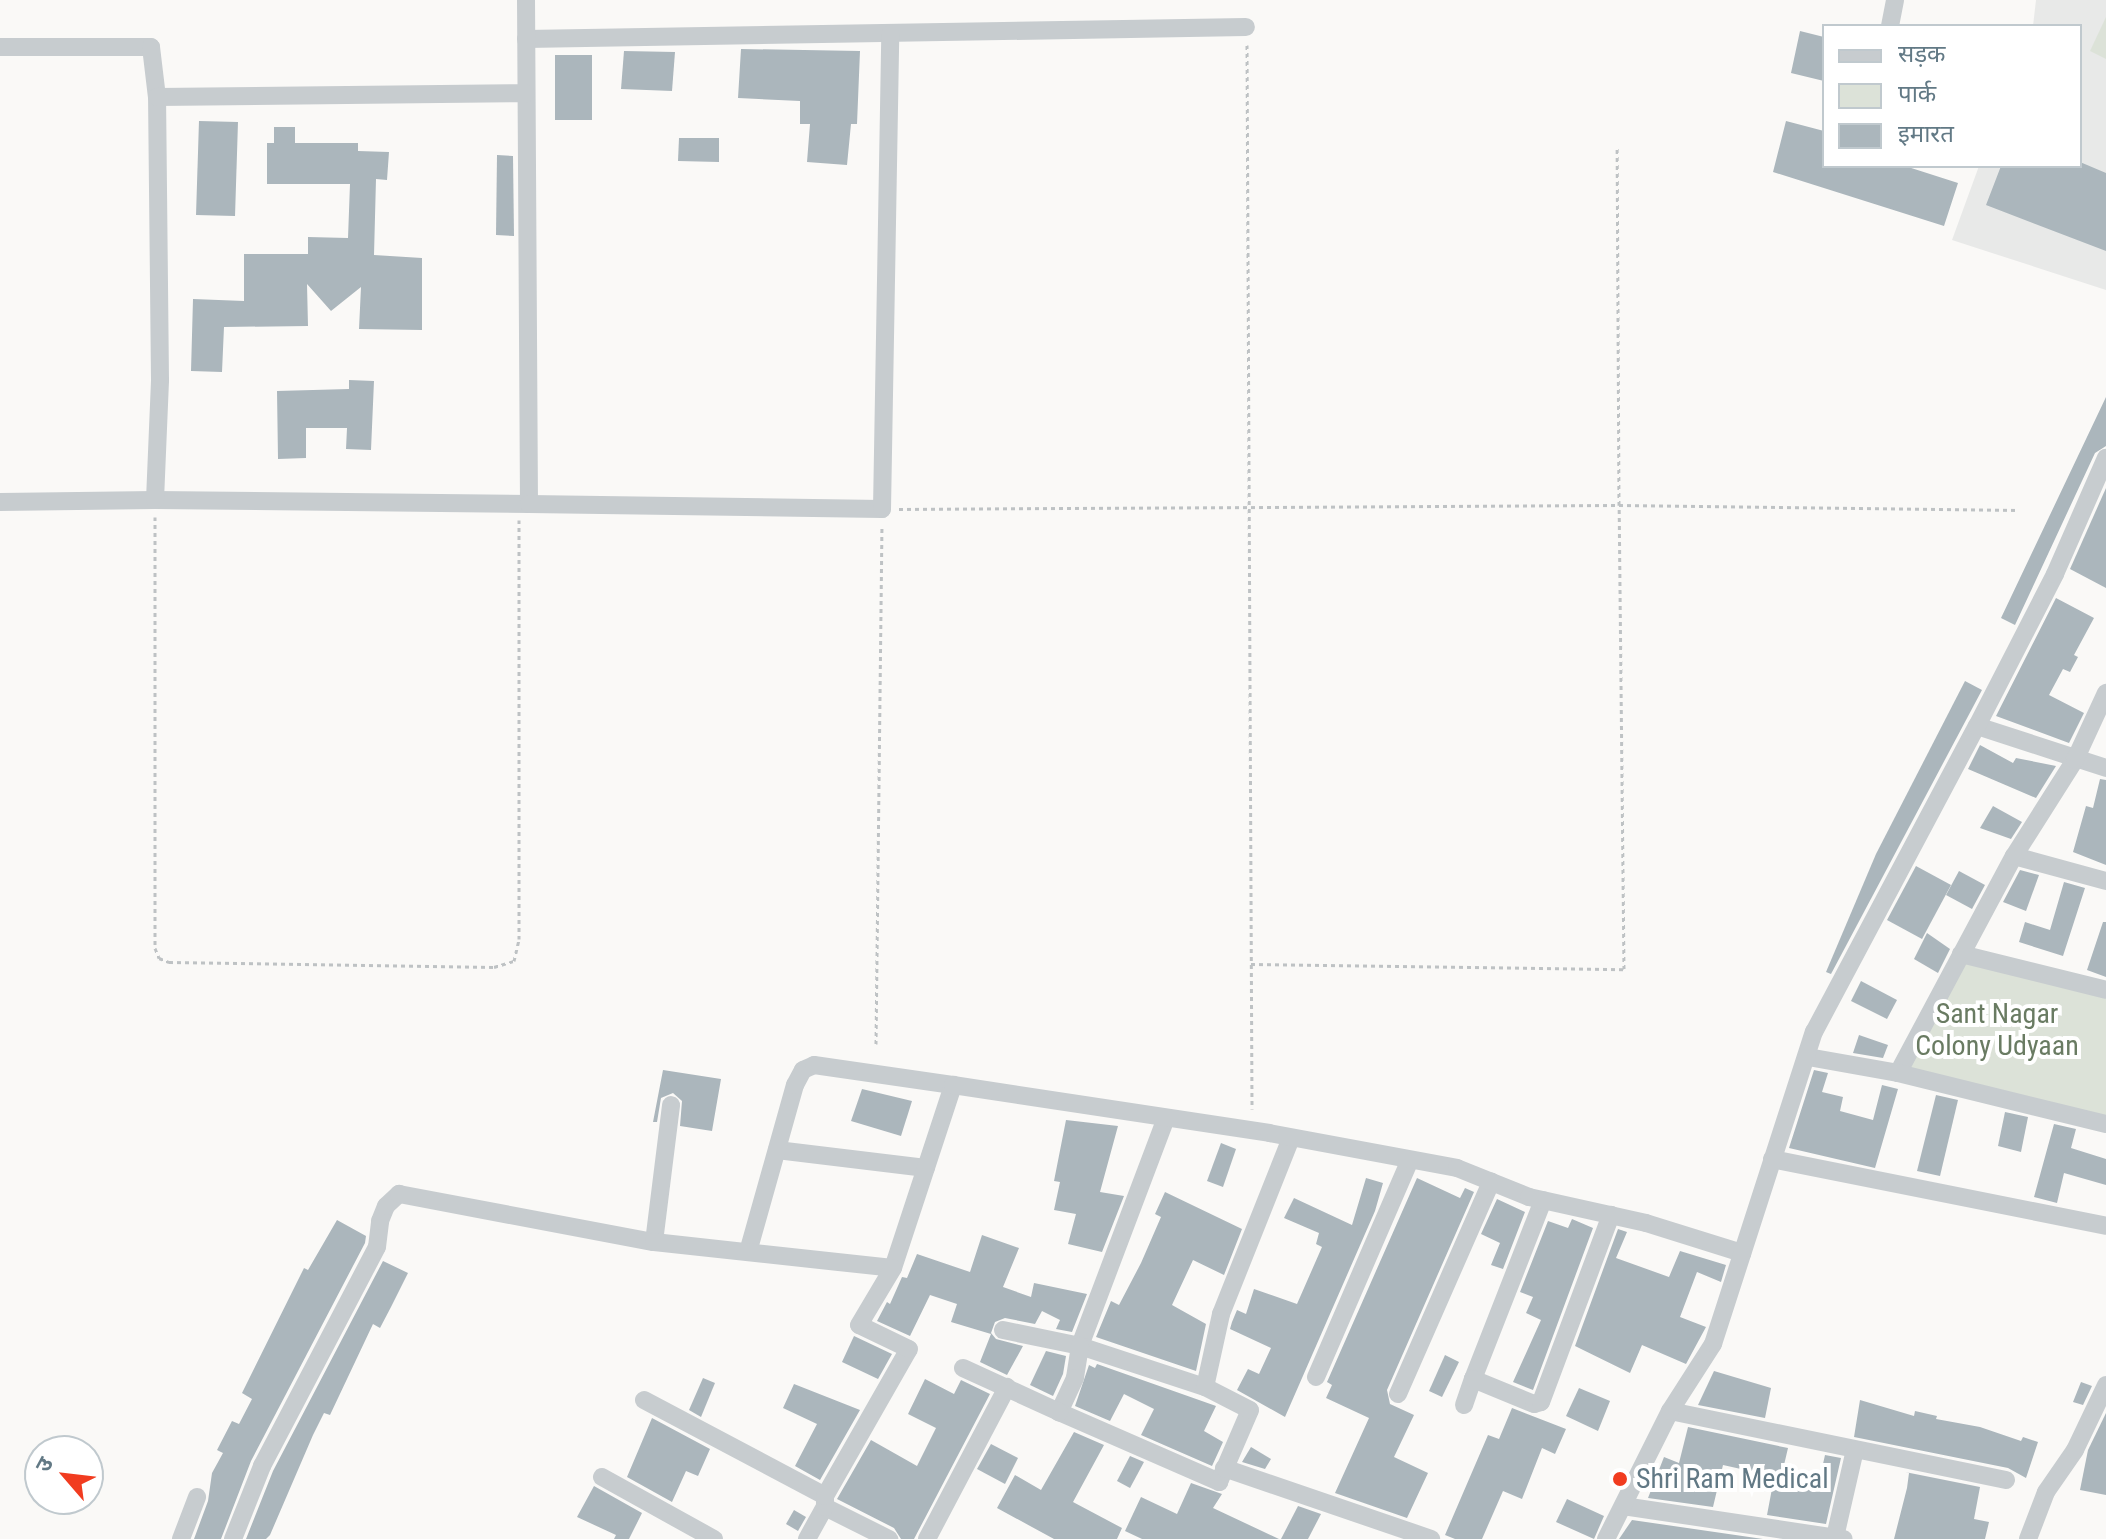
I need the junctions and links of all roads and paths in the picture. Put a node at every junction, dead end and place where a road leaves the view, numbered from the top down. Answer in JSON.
{"nodes":[{"id":1,"x":526,"y":0,"type":"edge"},
{"id":2,"x":1895,"y":0,"type":"edge"},
{"id":3,"x":1890,"y":24,"type":"edge"},
{"id":4,"x":1246,"y":27,"type":"joint"},
{"id":5,"x":890,"y":34,"type":"junction"},
{"id":6,"x":526,"y":39,"type":"junction"},
{"id":7,"x":0,"y":47,"type":"edge"},
{"id":8,"x":526,"y":93,"type":"junction"},
{"id":9,"x":157,"y":97,"type":"junction"},
{"id":10,"x":1617,"y":148,"type":"dead end"},
{"id":11,"x":2106,"y":458,"type":"edge"},
{"id":12,"x":155,"y":500,"type":"junction"},
{"id":13,"x":0,"y":502,"type":"edge"},
{"id":14,"x":524,"y":504,"type":"junction"},
{"id":15,"x":1619,"y":505,"type":"junction"},
{"id":16,"x":1250,"y":506,"type":"junction"},
{"id":17,"x":882,"y":509,"type":"junction"},
{"id":18,"x":2019,"y":510,"type":"dead end"},
{"id":19,"x":2106,"y":693,"type":"edge"},
{"id":20,"x":1977,"y":726,"type":"junction"},
{"id":21,"x":2075,"y":760,"type":"junction"},
{"id":22,"x":2106,"y":768,"type":"edge"},
{"id":23,"x":2014,"y":856,"type":"junction"},
{"id":24,"x":2106,"y":881,"type":"edge"},
{"id":25,"x":1961,"y":954,"type":"junction"},
{"id":26,"x":1251,"y":964,"type":"junction"},
{"id":27,"x":2106,"y":990,"type":"edge"},
{"id":28,"x":876,"y":1044,"type":"dead end"},
{"id":29,"x":1808,"y":1057,"type":"junction"},
{"id":30,"x":1898,"y":1073,"type":"junction"},
{"id":31,"x":953,"y":1085,"type":"junction"},
{"id":32,"x":671,"y":1105,"type":"dead end"},
{"id":33,"x":1252,"y":1109,"type":"dead end"},
{"id":34,"x":1166,"y":1118,"type":"junction"},
{"id":35,"x":2106,"y":1124,"type":"edge"},
{"id":36,"x":1291,"y":1138,"type":"junction"},
{"id":37,"x":777,"y":1150,"type":"junction"},
{"id":38,"x":1772,"y":1159,"type":"junction"},
{"id":39,"x":1410,"y":1160,"type":"junction"},
{"id":40,"x":926,"y":1168,"type":"junction"},
{"id":41,"x":1491,"y":1182,"type":"junction"},
{"id":42,"x":1543,"y":1200,"type":"junction"},
{"id":43,"x":1611,"y":1215,"type":"junction"},
{"id":44,"x":2106,"y":1226,"type":"edge"},
{"id":45,"x":654,"y":1242,"type":"junction"},
{"id":46,"x":748,"y":1252,"type":"junction"},
{"id":47,"x":1742,"y":1253,"type":"junction"},
{"id":48,"x":893,"y":1268,"type":"junction"},
{"id":49,"x":1003,"y":1330,"type":"dead end"},
{"id":50,"x":1080,"y":1346,"type":"junction"},
{"id":51,"x":963,"y":1368,"type":"dead end"},
{"id":52,"x":1316,"y":1377,"type":"dead end"},
{"id":53,"x":1473,"y":1379,"type":"junction"},
{"id":54,"x":2106,"y":1385,"type":"edge"},
{"id":55,"x":1007,"y":1387,"type":"junction"},
{"id":56,"x":1205,"y":1387,"type":"junction"},
{"id":57,"x":1398,"y":1394,"type":"dead end"},
{"id":58,"x":644,"y":1400,"type":"dead end"},
{"id":59,"x":1464,"y":1405,"type":"dead end"},
{"id":60,"x":1670,"y":1411,"type":"junction"},
{"id":61,"x":1059,"y":1412,"type":"junction"},
{"id":62,"x":1855,"y":1450,"type":"junction"},
{"id":63,"x":1224,"y":1468,"type":"junction"},
{"id":64,"x":602,"y":1477,"type":"dead end"},
{"id":65,"x":2006,"y":1480,"type":"dead end"},
{"id":66,"x":197,"y":1497,"type":"dead end"},
{"id":67,"x":825,"y":1501,"type":"junction"},
{"id":68,"x":1623,"y":1506,"type":"junction"},
{"id":69,"x":1839,"y":1538,"type":"edge"},
{"id":70,"x":181,"y":1539,"type":"edge"},
{"id":71,"x":233,"y":1539,"type":"edge"},
{"id":72,"x":714,"y":1539,"type":"edge"},
{"id":73,"x":807,"y":1539,"type":"edge"},
{"id":74,"x":889,"y":1539,"type":"edge"},
{"id":75,"x":927,"y":1539,"type":"edge"},
{"id":76,"x":1431,"y":1539,"type":"edge"},
{"id":77,"x":1606,"y":1539,"type":"edge"},
{"id":78,"x":2028,"y":1539,"type":"edge"}],
"edges":[{"from":1,"to":6,"type":"street"},
{"from":2,"to":3,"type":"street"},
{"from":4,"to":5,"type":"street"},
{"from":4,"to":16,"type":"path"},
{"from":5,"to":6,"type":"street"},
{"from":5,"to":17,"type":"street"},
{"from":6,"to":8,"type":"street"},
{"from":7,"to":9,"type":"street"},
{"from":8,"to":9,"type":"street"},
{"from":8,"to":14,"type":"street"},
{"from":9,"to":12,"type":"street"},
{"from":10,"to":15,"type":"path"},
{"from":11,"to":20,"type":"street"},
{"from":12,"to":13,"type":"street"},
{"from":12,"to":14,"type":"street"},
{"from":12,"to":14,"type":"path"},
{"from":14,"to":17,"type":"street"},
{"from":15,"to":16,"type":"path"},
{"from":15,"to":18,"type":"path"},
{"from":15,"to":26,"type":"path"},
{"from":16,"to":17,"type":"path"},
{"from":16,"to":26,"type":"path"},
{"from":17,"to":28,"type":"path"},
{"from":19,"to":21,"type":"street"},
{"from":20,"to":21,"type":"street"},
{"from":20,"to":29,"type":"street"},
{"from":21,"to":22,"type":"street"},
{"from":21,"to":23,"type":"street"},
{"from":23,"to":24,"type":"street"},
{"from":23,"to":25,"type":"street"},
{"from":25,"to":27,"type":"street"},
{"from":25,"to":30,"type":"street"},
{"from":26,"to":33,"type":"path"},
{"from":29,"to":30,"type":"street"},
{"from":29,"to":38,"type":"street"},
{"from":30,"to":35,"type":"street"},
{"from":31,"to":34,"type":"street"},
{"from":31,"to":37,"type":"street"},
{"from":31,"to":40,"type":"street"},
{"from":32,"to":45,"type":"street"},
{"from":34,"to":36,"type":"street"},
{"from":34,"to":50,"type":"street"},
{"from":36,"to":39,"type":"street"},
{"from":36,"to":56,"type":"street"},
{"from":37,"to":40,"type":"street"},
{"from":37,"to":46,"type":"street"},
{"from":38,"to":44,"type":"street"},
{"from":38,"to":47,"type":"street"},
{"from":39,"to":41,"type":"street"},
{"from":39,"to":52,"type":"street"},
{"from":40,"to":48,"type":"street"},
{"from":41,"to":42,"type":"street"},
{"from":41,"to":57,"type":"street"},
{"from":42,"to":43,"type":"street"},
{"from":42,"to":53,"type":"street"},
{"from":43,"to":47,"type":"street"},
{"from":43,"to":53,"type":"street"},
{"from":45,"to":46,"type":"street"},
{"from":45,"to":71,"type":"street"},
{"from":46,"to":48,"type":"street"},
{"from":47,"to":60,"type":"street"},
{"from":48,"to":67,"type":"street"},
{"from":49,"to":50,"type":"street"},
{"from":50,"to":56,"type":"street"},
{"from":50,"to":61,"type":"street"},
{"from":51,"to":55,"type":"street"},
{"from":53,"to":59,"type":"street"},
{"from":54,"to":78,"type":"street"},
{"from":55,"to":61,"type":"street"},
{"from":55,"to":75,"type":"street"},
{"from":56,"to":63,"type":"street"},
{"from":58,"to":67,"type":"street"},
{"from":60,"to":62,"type":"street"},
{"from":60,"to":68,"type":"street"},
{"from":61,"to":63,"type":"street"},
{"from":62,"to":65,"type":"street"},
{"from":62,"to":69,"type":"street"},
{"from":63,"to":76,"type":"street"},
{"from":64,"to":72,"type":"street"},
{"from":66,"to":70,"type":"street"},
{"from":67,"to":73,"type":"street"},
{"from":67,"to":74,"type":"street"},
{"from":68,"to":69,"type":"street"},
{"from":68,"to":77,"type":"street"}]}
